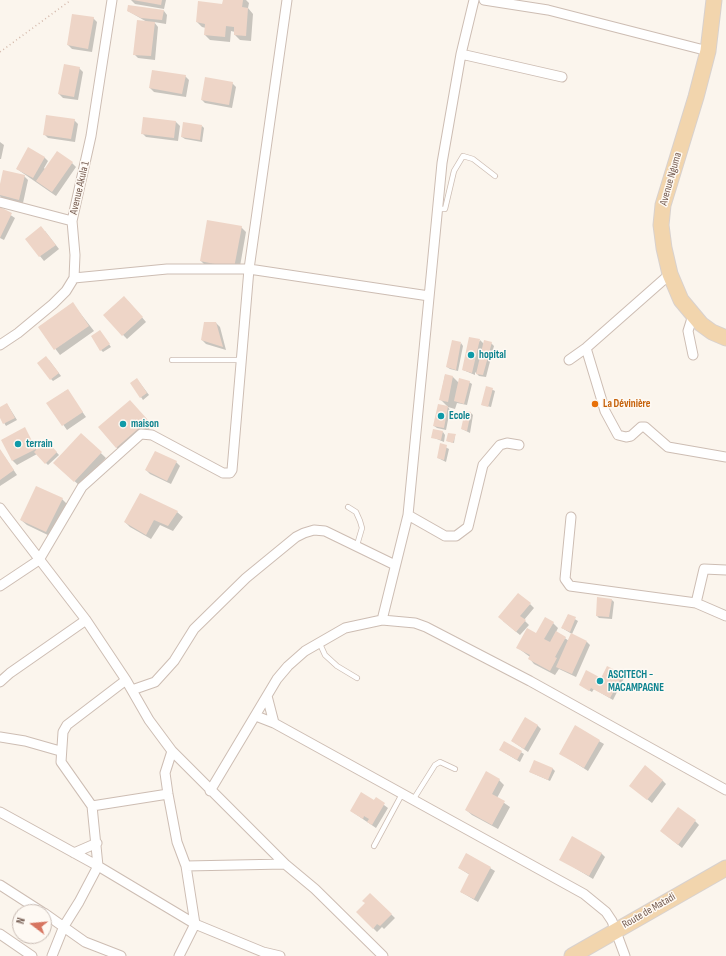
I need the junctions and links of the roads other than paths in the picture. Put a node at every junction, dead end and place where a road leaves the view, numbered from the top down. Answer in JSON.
{"nodes":[{"id":1,"x":112,"y":0,"type":"edge"},
{"id":2,"x":288,"y":0,"type":"edge"},
{"id":3,"x":474,"y":0,"type":"edge"},
{"id":4,"x":484,"y":0,"type":"edge"},
{"id":5,"x":714,"y":0,"type":"edge"},
{"id":6,"x":708,"y":50,"type":"junction"},
{"id":7,"x":462,"y":54,"type":"junction"},
{"id":8,"x":562,"y":77,"type":"dead end"},
{"id":9,"x":494,"y":176,"type":"dead end"},
{"id":10,"x":0,"y":202,"type":"edge"},
{"id":11,"x":436,"y":209,"type":"junction"},
{"id":12,"x":72,"y":221,"type":"junction"},
{"id":13,"x":249,"y":269,"type":"junction"},
{"id":14,"x":670,"y":274,"type":"junction"},
{"id":15,"x":74,"y":278,"type":"junction"},
{"id":16,"x":429,"y":296,"type":"junction"},
{"id":17,"x":693,"y":315,"type":"junction"},
{"id":18,"x":726,"y":338,"type":"edge"},
{"id":19,"x":0,"y":345,"type":"edge"},
{"id":20,"x":586,"y":348,"type":"junction"},
{"id":21,"x":693,"y":355,"type":"dead end"},
{"id":22,"x":172,"y":360,"type":"dead end"},
{"id":23,"x":241,"y":360,"type":"junction"},
{"id":24,"x":569,"y":360,"type":"dead end"},
{"id":25,"x":519,"y":445,"type":"dead end"},
{"id":26,"x":726,"y":457,"type":"edge"},
{"id":27,"x":348,"y":507,"type":"dead end"},
{"id":28,"x":0,"y":508,"type":"edge"},
{"id":29,"x":408,"y":516,"type":"junction"},
{"id":30,"x":571,"y":517,"type":"dead end"},
{"id":31,"x":357,"y":545,"type":"junction"},
{"id":32,"x":39,"y":560,"type":"junction"},
{"id":33,"x":395,"y":565,"type":"junction"},
{"id":34,"x":726,"y":570,"type":"edge"},
{"id":35,"x":0,"y":586,"type":"edge"},
{"id":36,"x":696,"y":603,"type":"junction"},
{"id":37,"x":726,"y":616,"type":"edge"},
{"id":38,"x":86,"y":620,"type":"junction"},
{"id":39,"x":382,"y":620,"type":"junction"},
{"id":40,"x":320,"y":644,"type":"junction"},
{"id":41,"x":357,"y":678,"type":"dead end"},
{"id":42,"x":126,"y":680,"type":"junction"},
{"id":43,"x":0,"y":682,"type":"edge"},
{"id":44,"x":132,"y":690,"type":"junction"},
{"id":45,"x":267,"y":696,"type":"junction"},
{"id":46,"x":256,"y":716,"type":"junction"},
{"id":47,"x":274,"y":723,"type":"junction"},
{"id":48,"x":0,"y":738,"type":"edge"},
{"id":49,"x":60,"y":751,"type":"junction"},
{"id":50,"x":172,"y":751,"type":"junction"},
{"id":51,"x":454,"y":770,"type":"dead end"},
{"id":52,"x":726,"y":790,"type":"edge"},
{"id":53,"x":210,"y":791,"type":"junction"},
{"id":54,"x":168,"y":794,"type":"junction"},
{"id":55,"x":402,"y":794,"type":"junction"},
{"id":56,"x":413,"y":800,"type":"junction"},
{"id":57,"x":92,"y":806,"type":"junction"},
{"id":58,"x":0,"y":812,"type":"edge"},
{"id":59,"x":97,"y":843,"type":"junction"},
{"id":60,"x":374,"y":846,"type":"dead end"},
{"id":61,"x":74,"y":853,"type":"junction"},
{"id":62,"x":285,"y":864,"type":"junction"},
{"id":63,"x":98,"y":866,"type":"junction"},
{"id":64,"x":186,"y":866,"type":"junction"},
{"id":65,"x":726,"y":868,"type":"edge"},
{"id":66,"x":0,"y":884,"type":"edge"},
{"id":67,"x":30,"y":904,"type":"edge"},
{"id":68,"x":52,"y":919,"type":"edge"},
{"id":69,"x":195,"y":924,"type":"junction"},
{"id":70,"x":64,"y":926,"type":"junction"},
{"id":71,"x":616,"y":930,"type":"junction"},
{"id":72,"x":0,"y":934,"type":"edge"},
{"id":73,"x":262,"y":954,"type":"edge"},
{"id":74,"x":32,"y":956,"type":"edge"},
{"id":75,"x":52,"y":956,"type":"edge"},
{"id":76,"x":121,"y":956,"type":"edge"},
{"id":77,"x":179,"y":956,"type":"edge"},
{"id":78,"x":280,"y":956,"type":"edge"},
{"id":79,"x":383,"y":956,"type":"edge"},
{"id":80,"x":572,"y":956,"type":"edge"},
{"id":81,"x":625,"y":956,"type":"edge"}],
"edges":[{"from":1,"to":12,"type":"street","name":"Avenue Akula 1"},
{"from":2,"to":13,"type":"street"},
{"from":3,"to":7,"type":"street"},
{"from":4,"to":6,"type":"street"},
{"from":5,"to":6,"type":"main road","name":"Avenue Nguma"},
{"from":6,"to":14,"type":"main road","name":"Avenue Nguma"},
{"from":7,"to":8,"type":"street"},
{"from":7,"to":11,"type":"street"},
{"from":9,"to":11,"type":"lane"},
{"from":10,"to":12,"type":"street"},
{"from":11,"to":16,"type":"street"},
{"from":12,"to":15,"type":"street","name":"Avenue Akula 1"},
{"from":13,"to":15,"type":"street"},
{"from":13,"to":16,"type":"street"},
{"from":13,"to":23,"type":"street"},
{"from":14,"to":17,"type":"main road","name":"Avenue Nguma"},
{"from":14,"to":20,"type":"street"},
{"from":15,"to":19,"type":"street"},
{"from":16,"to":29,"type":"street"},
{"from":17,"to":18,"type":"main road","name":"Avenue Nguma"},
{"from":17,"to":21,"type":"street"},
{"from":20,"to":24,"type":"street"},
{"from":20,"to":26,"type":"street"},
{"from":22,"to":23,"type":"lane"},
{"from":23,"to":32,"type":"street"},
{"from":25,"to":29,"type":"street"},
{"from":27,"to":31,"type":"lane"},
{"from":28,"to":32,"type":"street"},
{"from":29,"to":33,"type":"street"},
{"from":30,"to":36,"type":"street"},
{"from":31,"to":33,"type":"street"},
{"from":31,"to":44,"type":"street"},
{"from":32,"to":35,"type":"street"},
{"from":32,"to":38,"type":"street"},
{"from":33,"to":39,"type":"street"},
{"from":34,"to":36,"type":"street"},
{"from":36,"to":37,"type":"street"},
{"from":38,"to":42,"type":"street"},
{"from":38,"to":43,"type":"street"},
{"from":39,"to":40,"type":"street"},
{"from":39,"to":52,"type":"street"},
{"from":40,"to":41,"type":"lane"},
{"from":40,"to":45,"type":"street"},
{"from":42,"to":44,"type":"street"},
{"from":42,"to":49,"type":"street"},
{"from":44,"to":50,"type":"street"},
{"from":45,"to":46,"type":"street"},
{"from":45,"to":47,"type":"street"},
{"from":46,"to":47,"type":"street"},
{"from":46,"to":53,"type":"street"},
{"from":47,"to":55,"type":"street"},
{"from":48,"to":49,"type":"street"},
{"from":49,"to":57,"type":"street"},
{"from":50,"to":53,"type":"street"},
{"from":50,"to":54,"type":"street"},
{"from":51,"to":56,"type":"lane"},
{"from":53,"to":62,"type":"street"},
{"from":54,"to":57,"type":"street"},
{"from":54,"to":64,"type":"street"},
{"from":55,"to":56,"type":"street"},
{"from":55,"to":60,"type":"lane"},
{"from":56,"to":71,"type":"street"},
{"from":57,"to":59,"type":"street"},
{"from":58,"to":61,"type":"street"},
{"from":59,"to":61,"type":"street"},
{"from":59,"to":63,"type":"street"},
{"from":61,"to":63,"type":"street"},
{"from":62,"to":64,"type":"street"},
{"from":62,"to":79,"type":"street"},
{"from":63,"to":69,"type":"street"},
{"from":63,"to":70,"type":"street"},
{"from":64,"to":69,"type":"street"},
{"from":65,"to":71,"type":"main road","name":"Route de Matadi"},
{"from":66,"to":67,"type":"street"},
{"from":68,"to":70,"type":"street"},
{"from":69,"to":73,"type":"street"},
{"from":69,"to":77,"type":"street"},
{"from":70,"to":75,"type":"street"},
{"from":70,"to":76,"type":"street"},
{"from":71,"to":80,"type":"main road","name":"Route de Matadi"},
{"from":71,"to":81,"type":"street"},
{"from":72,"to":74,"type":"street"},
{"from":73,"to":78,"type":"street"}]}
